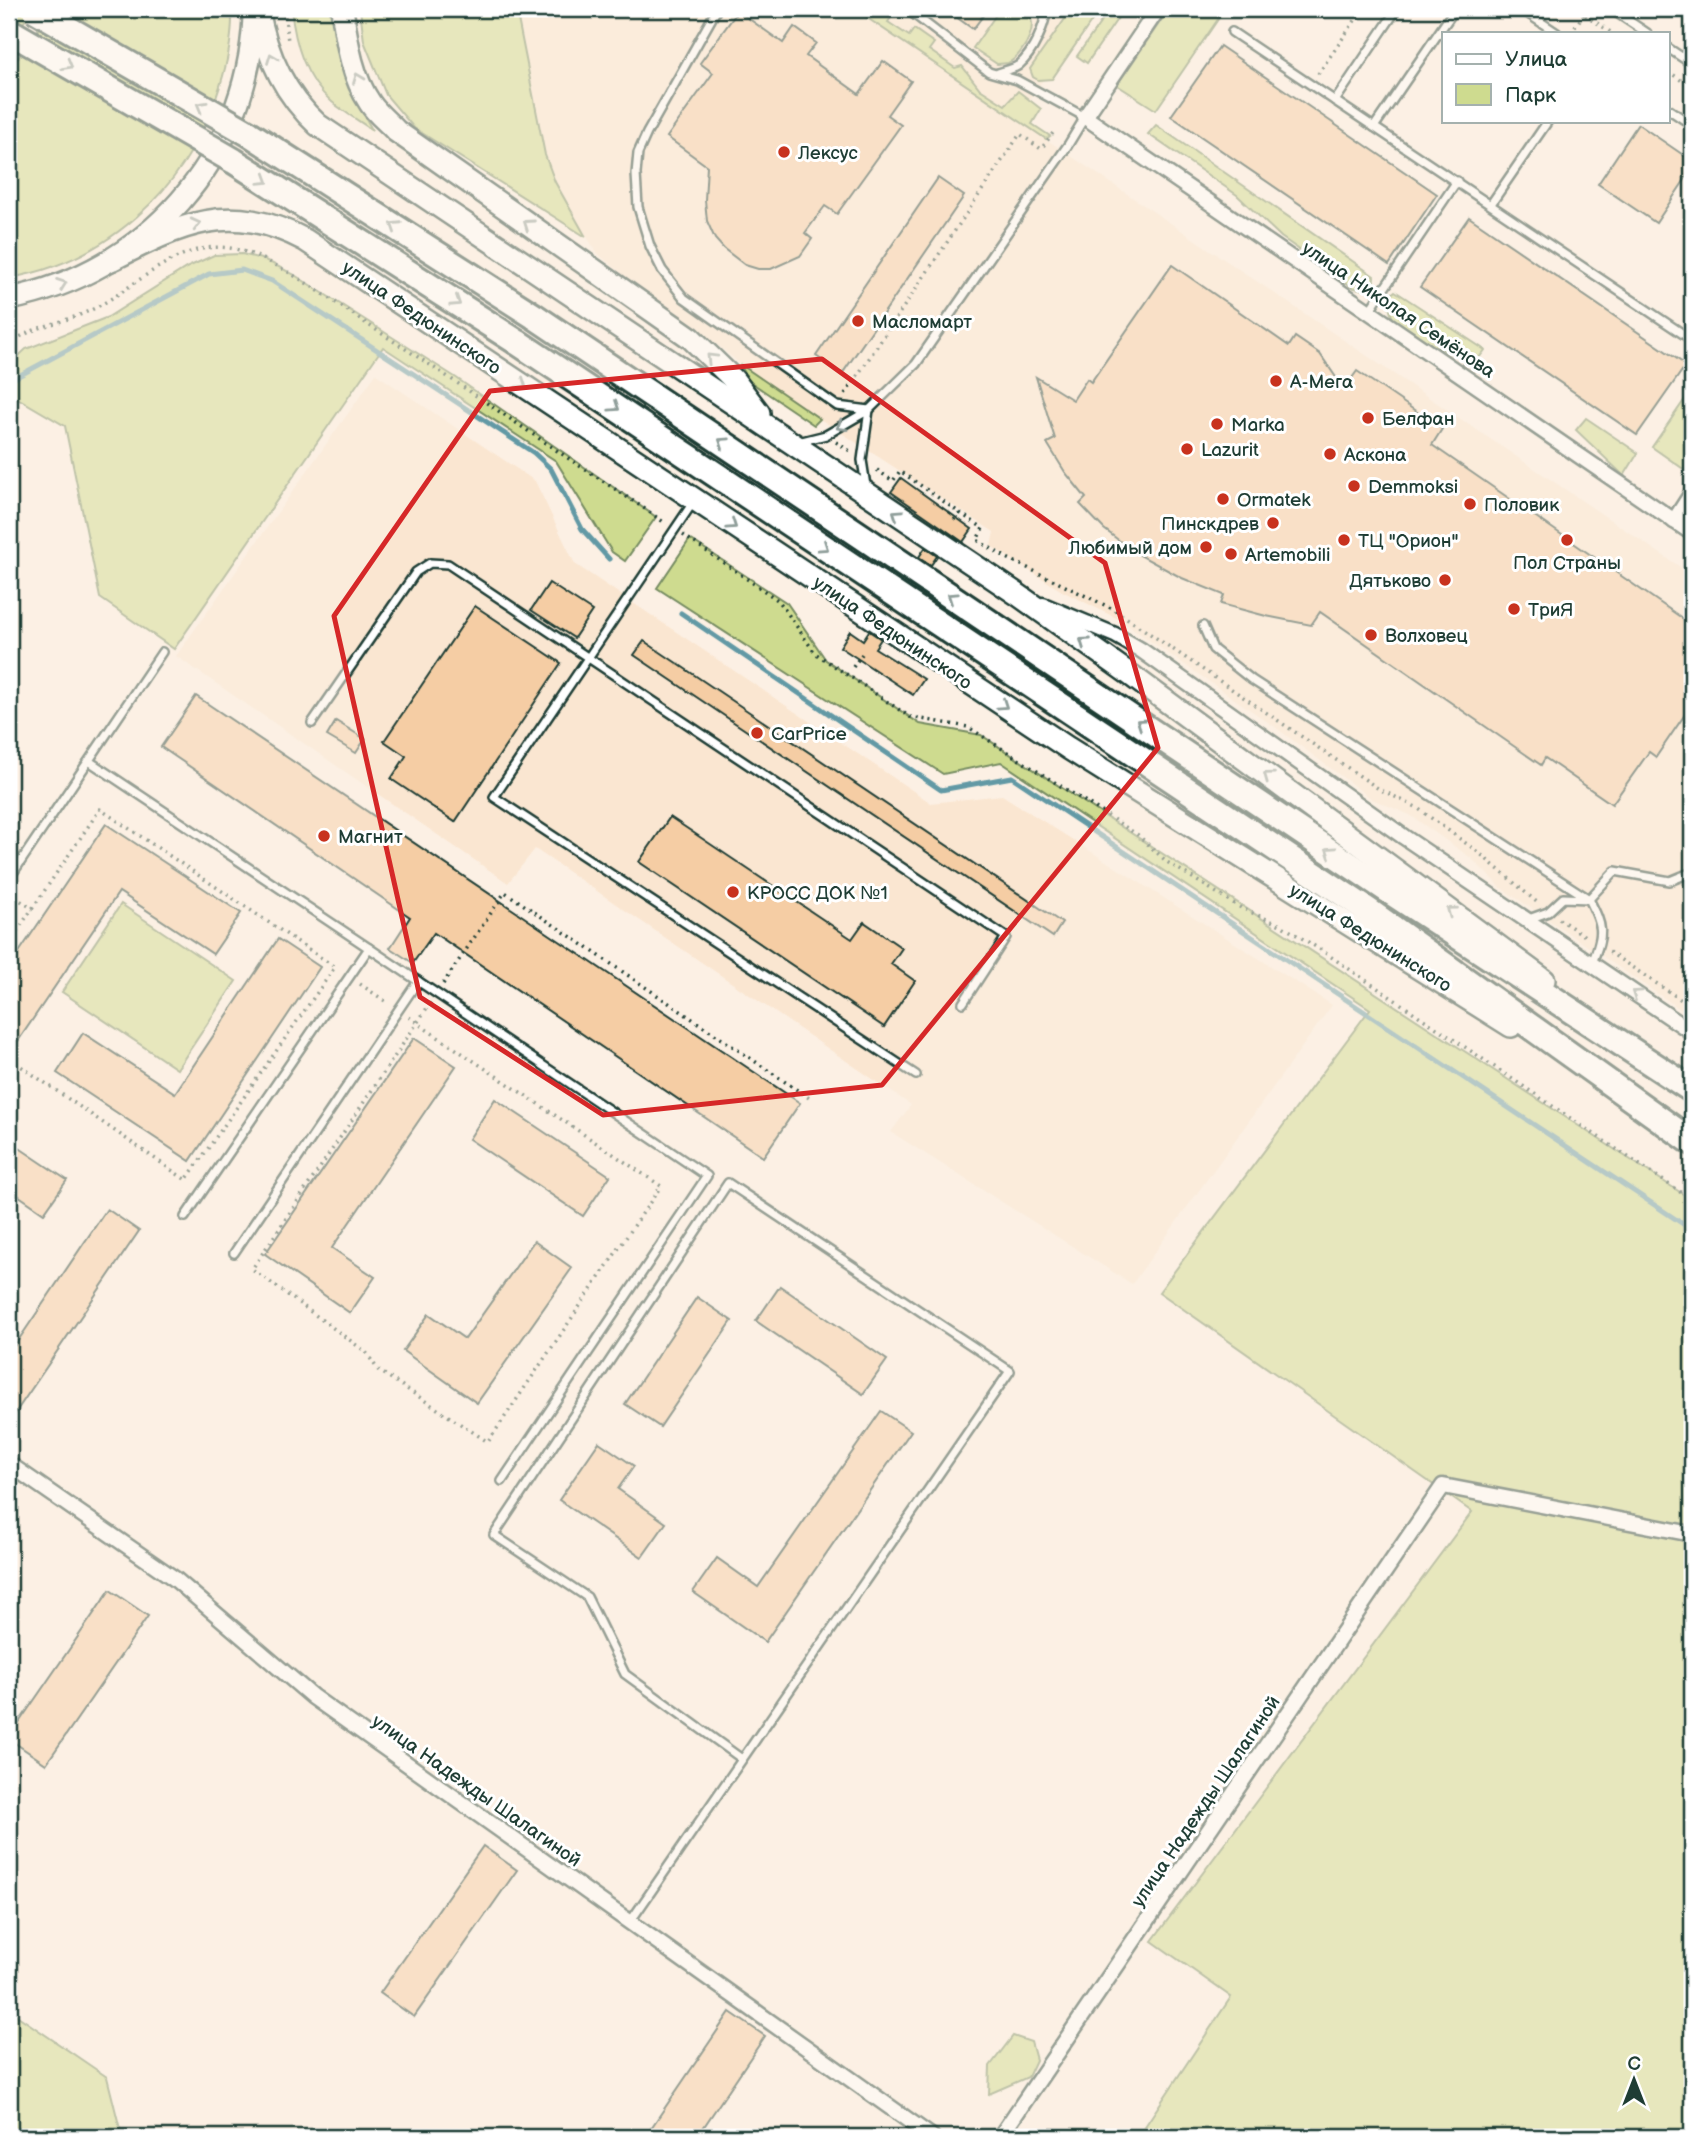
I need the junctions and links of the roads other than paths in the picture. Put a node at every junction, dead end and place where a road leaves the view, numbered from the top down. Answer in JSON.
{"nodes":[{"id":1,"x":34,"y":9,"type":"edge"},
{"id":2,"x":256,"y":9,"type":"edge"},
{"id":3,"x":342,"y":9,"type":"edge"},
{"id":4,"x":717,"y":9,"type":"edge"},
{"id":5,"x":907,"y":9,"type":"edge"},
{"id":6,"x":1047,"y":9,"type":"edge"},
{"id":7,"x":1158,"y":9,"type":"edge"},
{"id":8,"x":1396,"y":9,"type":"edge"},
{"id":9,"x":1455,"y":9,"type":"edge"},
{"id":10,"x":1521,"y":9,"type":"edge"},
{"id":11,"x":1620,"y":9,"type":"edge"},
{"id":12,"x":9,"y":31,"type":"edge"},
{"id":13,"x":1232,"y":32,"type":"dead end"},
{"id":14,"x":1556,"y":32,"type":"edge"},
{"id":15,"x":1646,"y":32,"type":"edge"},
{"id":16,"x":1670,"y":49,"type":"edge"},
{"id":17,"x":1692,"y":64,"type":"edge"},
{"id":18,"x":998,"y":73,"type":"junction"},
{"id":19,"x":1335,"y":101,"type":"junction"},
{"id":20,"x":1670,"y":109,"type":"edge"},
{"id":21,"x":1085,"y":117,"type":"junction"},
{"id":22,"x":1547,"y":122,"type":"edge"},
{"id":23,"x":1692,"y":125,"type":"edge"},
{"id":24,"x":1374,"y":127,"type":"junction"},
{"id":25,"x":1457,"y":181,"type":"junction"},
{"id":26,"x":1491,"y":205,"type":"junction"},
{"id":27,"x":111,"y":260,"type":"junction"},
{"id":28,"x":9,"y":299,"type":"edge"},
{"id":29,"x":1368,"y":312,"type":"junction"},
{"id":30,"x":1692,"y":340,"type":"edge"},
{"id":31,"x":869,"y":410,"type":"junction"},
{"id":32,"x":771,"y":429,"type":"junction"},
{"id":33,"x":794,"y":443,"type":"junction"},
{"id":34,"x":1692,"y":493,"type":"edge"},
{"id":35,"x":867,"y":494,"type":"junction"},
{"id":36,"x":694,"y":500,"type":"junction"},
{"id":37,"x":1674,"y":521,"type":"junction"},
{"id":38,"x":1692,"y":533,"type":"edge"},
{"id":39,"x":1017,"y":594,"type":"junction"},
{"id":40,"x":1203,"y":626,"type":"dead end"},
{"id":41,"x":162,"y":652,"type":"dead end"},
{"id":42,"x":589,"y":658,"type":"junction"},
{"id":43,"x":312,"y":723,"type":"dead end"},
{"id":44,"x":89,"y":761,"type":"junction"},
{"id":45,"x":1692,"y":872,"type":"edge"},
{"id":46,"x":9,"y":878,"type":"edge"},
{"id":47,"x":1589,"y":899,"type":"junction"},
{"id":48,"x":1525,"y":920,"type":"junction"},
{"id":49,"x":369,"y":948,"type":"junction"},
{"id":50,"x":1592,"y":964,"type":"junction"},
{"id":51,"x":418,"y":982,"type":"junction"},
{"id":52,"x":963,"y":1003,"type":"dead end"},
{"id":53,"x":1692,"y":1032,"type":"edge"},
{"id":54,"x":916,"y":1076,"type":"dead end"},
{"id":55,"x":1688,"y":1087,"type":"edge"},
{"id":56,"x":1663,"y":1122,"type":"junction"},
{"id":57,"x":1692,"y":1142,"type":"edge"},
{"id":58,"x":185,"y":1217,"type":"dead end"},
{"id":59,"x":234,"y":1253,"type":"dead end"},
{"id":60,"x":9,"y":1464,"type":"edge"},
{"id":61,"x":502,"y":1481,"type":"dead end"},
{"id":62,"x":1692,"y":1534,"type":"edge"},
{"id":63,"x":742,"y":1759,"type":"junction"},
{"id":64,"x":630,"y":1922,"type":"junction"},
{"id":65,"x":932,"y":2137,"type":"edge"},
{"id":66,"x":1000,"y":2137,"type":"edge"}],
"edges":[{"from":55,"to":1,"type":"highway","one_way":true,"bridge":true},
{"from":2,"to":27,"type":"main road"},
{"from":32,"to":2,"type":"main road","one_way":true},
{"from":32,"to":3,"type":"main road","one_way":true},
{"from":4,"to":31,"type":"lane"},
{"from":5,"to":18,"type":"lane"},
{"from":6,"to":18,"type":"lane"},
{"from":7,"to":21,"type":"street"},
{"from":8,"to":19,"type":"lane"},
{"from":9,"to":24,"type":"lane"},
{"from":10,"to":14,"type":"lane"},
{"from":11,"to":15,"type":"lane"},
{"from":12,"to":56,"type":"highway","name":"улица Федюнинского","one_way":true,"bridge":true},
{"from":13,"to":19,"type":"lane"},
{"from":16,"to":17,"type":"lane"},
{"from":18,"to":21,"type":"lane"},
{"from":19,"to":24,"type":"lane"},
{"from":20,"to":23,"type":"lane"},
{"from":21,"to":29,"type":"street","name":"улица Николая Семёнова"},
{"from":21,"to":31,"type":"lane"},
{"from":22,"to":26,"type":"lane"},
{"from":24,"to":25,"type":"lane"},
{"from":25,"to":26,"type":"lane"},
{"from":25,"to":29,"type":"lane"},
{"from":26,"to":30,"type":"lane"},
{"from":28,"to":27,"type":"main road","one_way":true},
{"from":27,"to":36,"type":"main road","name":"улица Федюнинского","one_way":true},
{"from":29,"to":37,"type":"street","name":"улица Николая Семёнова"},
{"from":31,"to":33,"type":"lane","one_way":true},
{"from":31,"to":35,"type":"lane"},
{"from":32,"to":33,"type":"main road"},
{"from":33,"to":35,"type":"main road"},
{"from":34,"to":37,"type":"street"},
{"from":39,"to":35,"type":"main road","one_way":true},
{"from":36,"to":42,"type":"lane"},
{"from":36,"to":56,"type":"main road","name":"улица Федюнинского","one_way":true},
{"from":37,"to":38,"type":"street","name":"улица Николая Семёнова"},
{"from":39,"to":48,"type":"street"},
{"from":55,"to":39,"type":"main road","one_way":true},
{"from":40,"to":47,"type":"lane"},
{"from":41,"to":44,"type":"lane"},
{"from":42,"to":43,"type":"lane"},
{"from":42,"to":52,"type":"lane"},
{"from":42,"to":54,"type":"lane"},
{"from":44,"to":46,"type":"lane"},
{"from":44,"to":49,"type":"lane"},
{"from":45,"to":47,"type":"lane"},
{"from":47,"to":48,"type":"lane"},
{"from":47,"to":50,"type":"lane"},
{"from":48,"to":50,"type":"street"},
{"from":49,"to":51,"type":"lane"},
{"from":49,"to":58,"type":"lane"},
{"from":53,"to":50,"type":"street","one_way":true},
{"from":51,"to":59,"type":"lane"},
{"from":51,"to":61,"type":"lane"},
{"from":56,"to":57,"type":"highway","name":"улица Федюнинского"},
{"from":60,"to":64,"type":"street","name":"улица Надежды Шалагиной"},
{"from":62,"to":66,"type":"street","name":"улица Надежды Шалагиной"},
{"from":63,"to":63,"type":"lane"},
{"from":63,"to":64,"type":"lane"},
{"from":64,"to":65,"type":"street","name":"улица Надежды Шалагиной"}]}
